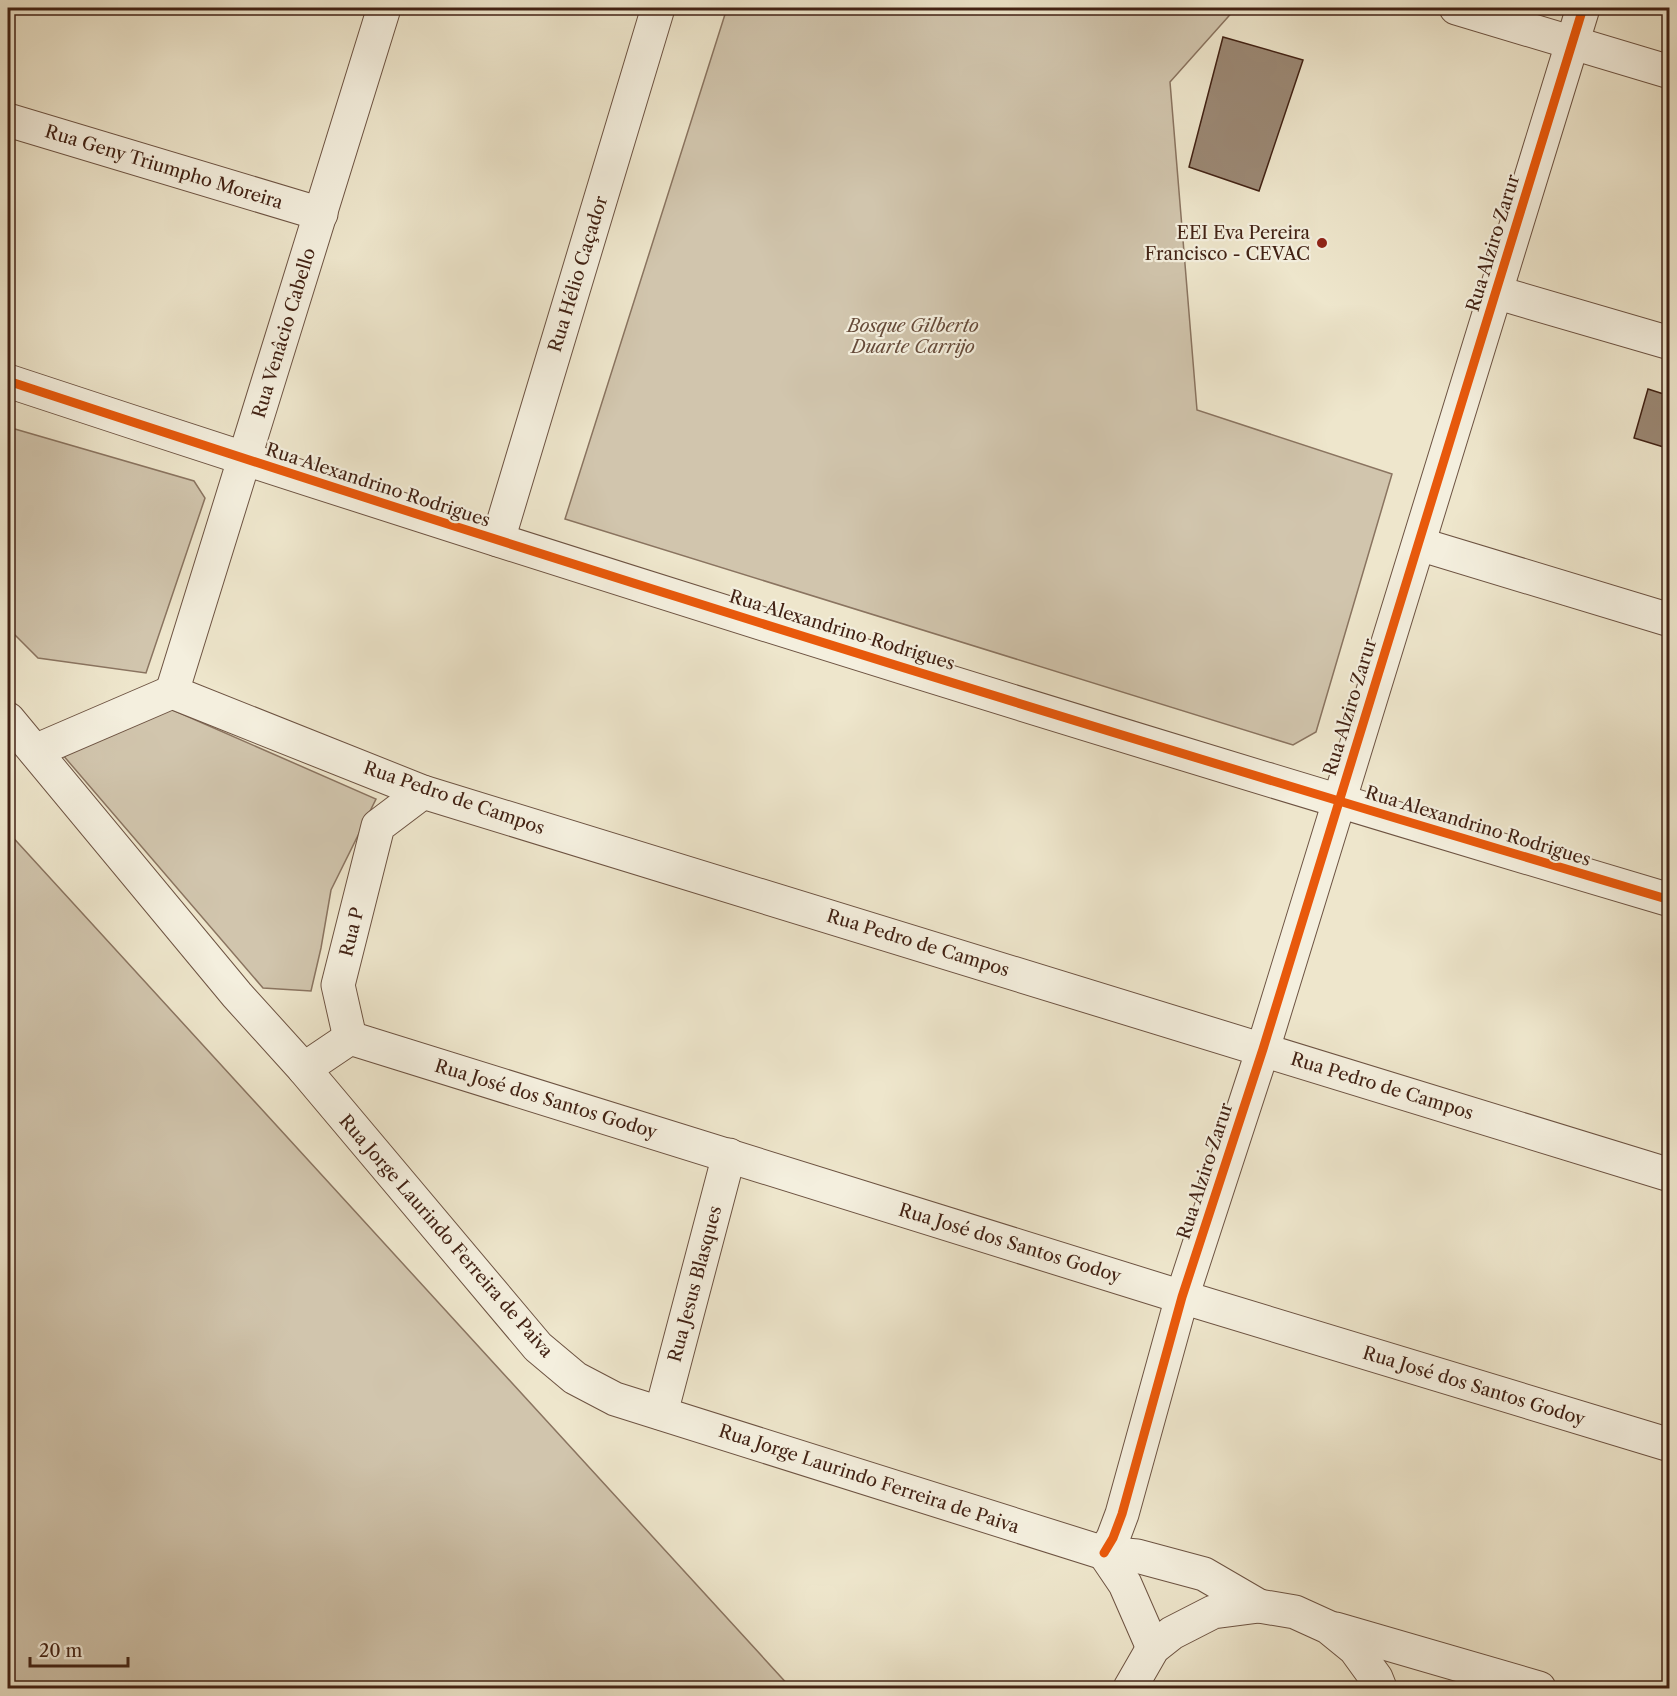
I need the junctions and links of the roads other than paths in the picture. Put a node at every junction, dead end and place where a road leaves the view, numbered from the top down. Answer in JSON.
{"nodes":[{"id":1,"x":384,"y":8,"type":"edge"},
{"id":2,"x":658,"y":8,"type":"edge"},
{"id":3,"x":1456,"y":8,"type":"edge"},
{"id":4,"x":1583,"y":8,"type":"edge"},
{"id":5,"x":1572,"y":43,"type":"junction"},
{"id":6,"x":1670,"y":72,"type":"edge"},
{"id":7,"x":8,"y":120,"type":"edge"},
{"id":8,"x":321,"y":214,"type":"junction"},
{"id":9,"x":1495,"y":292,"type":"junction"},
{"id":10,"x":1670,"y":344,"type":"edge"},
{"id":11,"x":8,"y":381,"type":"edge"},
{"id":12,"x":245,"y":460,"type":"junction"},
{"id":13,"x":498,"y":540,"type":"junction"},
{"id":14,"x":1419,"y":544,"type":"junction"},
{"id":15,"x":1670,"y":620,"type":"edge"},
{"id":16,"x":172,"y":692,"type":"junction"},
{"id":17,"x":8,"y":719,"type":"edge"},
{"id":18,"x":35,"y":751,"type":"junction"},
{"id":19,"x":423,"y":792,"type":"junction"},
{"id":20,"x":1338,"y":802,"type":"junction"},
{"id":21,"x":1670,"y":900,"type":"edge"},
{"id":22,"x":350,"y":1038,"type":"junction"},
{"id":23,"x":1263,"y":1048,"type":"junction"},
{"id":24,"x":304,"y":1070,"type":"junction"},
{"id":25,"x":729,"y":1155,"type":"junction"},
{"id":26,"x":1670,"y":1175,"type":"edge"},
{"id":27,"x":1182,"y":1297,"type":"junction"},
{"id":28,"x":661,"y":1413,"type":"junction"},
{"id":29,"x":1670,"y":1445,"type":"edge"},
{"id":30,"x":1104,"y":1553,"type":"junction"},
{"id":31,"x":1258,"y":1606,"type":"junction"},
{"id":32,"x":1328,"y":1627,"type":"junction"},
{"id":33,"x":1153,"y":1648,"type":"junction"},
{"id":34,"x":1130,"y":1689,"type":"edge"},
{"id":35,"x":1380,"y":1689,"type":"edge"},
{"id":36,"x":1539,"y":1689,"type":"edge"}],
"edges":[{"from":1,"to":8,"type":"street","name":"Rua Venâcio Cabello"},
{"from":2,"to":13,"type":"street","name":"Rua Hélio Caçador"},
{"from":3,"to":5,"type":"street"},
{"from":4,"to":5,"type":"street","name":"Rua Alziro Zarur"},
{"from":5,"to":6,"type":"street"},
{"from":5,"to":9,"type":"street","name":"Rua Alziro Zarur"},
{"from":7,"to":8,"type":"street","name":"Rua Geny Triumpho Moreira"},
{"from":8,"to":12,"type":"street","name":"Rua Venâcio Cabello"},
{"from":9,"to":10,"type":"street"},
{"from":9,"to":14,"type":"street","name":"Rua Alziro Zarur"},
{"from":11,"to":12,"type":"street","name":"Rua Alexandrino Rodrigues"},
{"from":12,"to":13,"type":"street","name":"Rua Alexandrino Rodrigues"},
{"from":12,"to":16,"type":"street","name":"Rua Venâcio Cabello"},
{"from":13,"to":20,"type":"street","name":"Rua Alexandrino Rodrigues"},
{"from":14,"to":15,"type":"street"},
{"from":14,"to":20,"type":"street","name":"Rua Alziro Zarur"},
{"from":16,"to":18,"type":"street"},
{"from":16,"to":19,"type":"street","name":"Rua Pedro de Campos"},
{"from":17,"to":18,"type":"street","name":"Rua Jorge Laurindo Ferreira de Paiva"},
{"from":18,"to":24,"type":"street","name":"Rua Jorge Laurindo Ferreira de Paiva"},
{"from":19,"to":22,"type":"street","name":"Rua P"},
{"from":19,"to":23,"type":"street","name":"Rua Pedro de Campos"},
{"from":20,"to":21,"type":"street","name":"Rua Alexandrino Rodrigues"},
{"from":20,"to":23,"type":"street","name":"Rua Alziro Zarur"},
{"from":22,"to":24,"type":"street"},
{"from":22,"to":25,"type":"street","name":"Rua José dos Santos Godoy"},
{"from":23,"to":26,"type":"street","name":"Rua Pedro de Campos"},
{"from":23,"to":27,"type":"street","name":"Rua Alziro Zarur"},
{"from":24,"to":28,"type":"street","name":"Rua Jorge Laurindo Ferreira de Paiva"},
{"from":25,"to":27,"type":"street","name":"Rua José dos Santos Godoy"},
{"from":25,"to":28,"type":"street","name":"Rua Jesus Blasques"},
{"from":27,"to":29,"type":"street","name":"Rua José dos Santos Godoy"},
{"from":27,"to":30,"type":"street","name":"Rua Alziro Zarur"},
{"from":28,"to":30,"type":"street","name":"Rua Jorge Laurindo Ferreira de Paiva"},
{"from":30,"to":31,"type":"street","name":"Rua Jorge Laurindo Ferreira de Paiva"},
{"from":30,"to":33,"type":"street"},
{"from":31,"to":32,"type":"street"},
{"from":31,"to":33,"type":"street"},
{"from":32,"to":35,"type":"street"},
{"from":32,"to":36,"type":"street"},
{"from":33,"to":34,"type":"street"}]}
